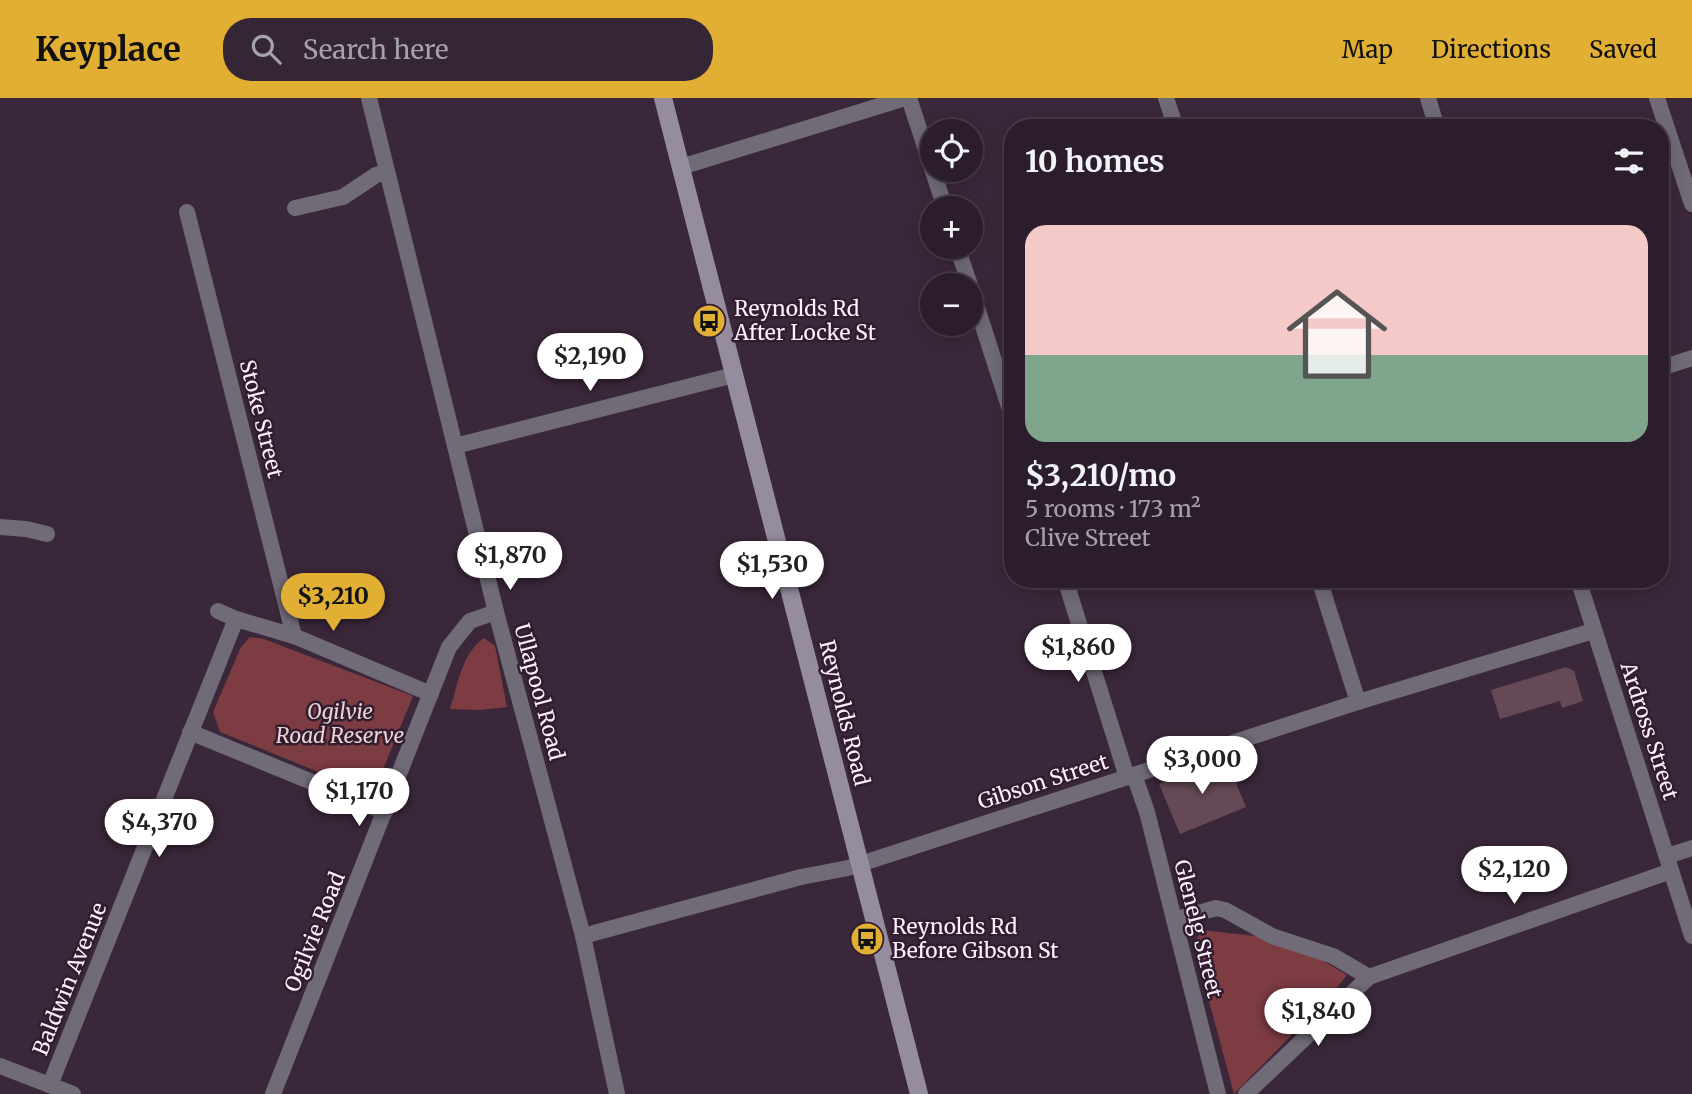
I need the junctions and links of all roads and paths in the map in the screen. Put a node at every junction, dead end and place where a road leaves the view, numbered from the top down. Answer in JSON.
{"nodes":[{"id":1,"x":369,"y":98,"type":"edge"},
{"id":2,"x":663,"y":98,"type":"edge"},
{"id":3,"x":907,"y":98,"type":"edge"},
{"id":4,"x":1166,"y":98,"type":"edge"},
{"id":5,"x":1427,"y":98,"type":"edge"},
{"id":6,"x":1657,"y":98,"type":"edge"},
{"id":7,"x":1173,"y":119,"type":"edge"},
{"id":8,"x":1434,"y":119,"type":"edge"},
{"id":9,"x":1664,"y":119,"type":"edge"},
{"id":10,"x":1669,"y":134,"type":"edge"},
{"id":11,"x":681,"y":167,"type":"junction"},
{"id":12,"x":387,"y":172,"type":"junction"},
{"id":13,"x":941,"y":196,"type":"edge"},
{"id":14,"x":1692,"y":204,"type":"edge"},
{"id":15,"x":295,"y":208,"type":"dead end"},
{"id":16,"x":187,"y":212,"type":"dead end"},
{"id":17,"x":983,"y":325,"type":"edge"},
{"id":18,"x":1692,"y":358,"type":"edge"},
{"id":19,"x":1669,"y":365,"type":"edge"},
{"id":20,"x":734,"y":375,"type":"junction"},
{"id":21,"x":1004,"y":391,"type":"edge"},
{"id":22,"x":455,"y":446,"type":"junction"},
{"id":23,"x":0,"y":527,"type":"edge"},
{"id":24,"x":47,"y":534,"type":"dead end"},
{"id":25,"x":1068,"y":588,"type":"edge"},
{"id":26,"x":1322,"y":588,"type":"edge"},
{"id":27,"x":1581,"y":588,"type":"edge"},
{"id":28,"x":218,"y":611,"type":"dead end"},
{"id":29,"x":496,"y":612,"type":"junction"},
{"id":30,"x":236,"y":620,"type":"junction"},
{"id":31,"x":1593,"y":631,"type":"junction"},
{"id":32,"x":294,"y":636,"type":"junction"},
{"id":33,"x":430,"y":694,"type":"junction"},
{"id":34,"x":1358,"y":702,"type":"junction"},
{"id":35,"x":190,"y":732,"type":"junction"},
{"id":36,"x":1130,"y":776,"type":"junction"},
{"id":37,"x":385,"y":812,"type":"junction"},
{"id":38,"x":1692,"y":848,"type":"edge"},
{"id":39,"x":859,"y":864,"type":"junction"},
{"id":40,"x":1669,"y":864,"type":"junction"},
{"id":41,"x":1174,"y":920,"type":"junction"},
{"id":42,"x":583,"y":936,"type":"junction"},
{"id":43,"x":1692,"y":936,"type":"edge"},
{"id":44,"x":1369,"y":977,"type":"junction"},
{"id":45,"x":0,"y":1066,"type":"edge"},
{"id":46,"x":50,"y":1085,"type":"junction"},
{"id":47,"x":73,"y":1094,"type":"edge"},
{"id":48,"x":273,"y":1094,"type":"edge"},
{"id":49,"x":617,"y":1094,"type":"edge"},
{"id":50,"x":919,"y":1094,"type":"edge"},
{"id":51,"x":1218,"y":1094,"type":"edge"},
{"id":52,"x":1245,"y":1094,"type":"edge"}],
"edges":[{"from":1,"to":12,"type":"street","name":"Ullapool Road"},
{"from":2,"to":11,"type":"street","name":"Reynolds Road"},
{"from":3,"to":11,"type":"street"},
{"from":3,"to":13,"type":"street"},
{"from":4,"to":7,"type":"street"},
{"from":5,"to":8,"type":"street"},
{"from":6,"to":9,"type":"street"},
{"from":10,"to":14,"type":"street"},
{"from":11,"to":20,"type":"street","name":"Reynolds Road"},
{"from":12,"to":15,"type":"street"},
{"from":12,"to":22,"type":"street","name":"Ullapool Road"},
{"from":16,"to":32,"type":"street","name":"Stoke Street"},
{"from":17,"to":21,"type":"street"},
{"from":18,"to":19,"type":"street"},
{"from":20,"to":22,"type":"street"},
{"from":20,"to":39,"type":"street","name":"Reynolds Road"},
{"from":22,"to":29,"type":"street","name":"Ullapool Road"},
{"from":23,"to":24,"type":"street"},
{"from":25,"to":36,"type":"street","name":"Glenelg Street"},
{"from":26,"to":34,"type":"street"},
{"from":27,"to":31,"type":"street","name":"Ardross Street"},
{"from":28,"to":30,"type":"street"},
{"from":29,"to":33,"type":"street","name":"Ogilvie Road"},
{"from":29,"to":42,"type":"street","name":"Ullapool Road"},
{"from":30,"to":32,"type":"street"},
{"from":30,"to":35,"type":"street","name":"Baldwin Avenue"},
{"from":31,"to":34,"type":"street","name":"Gibson Street"},
{"from":31,"to":40,"type":"street","name":"Ardross Street"},
{"from":32,"to":33,"type":"street"},
{"from":33,"to":37,"type":"street","name":"Ogilvie Road"},
{"from":34,"to":36,"type":"street","name":"Gibson Street"},
{"from":35,"to":37,"type":"street"},
{"from":35,"to":46,"type":"street","name":"Baldwin Avenue"},
{"from":36,"to":39,"type":"street","name":"Gibson Street"},
{"from":36,"to":41,"type":"street","name":"Glenelg Street"},
{"from":37,"to":48,"type":"street","name":"Ogilvie Road"},
{"from":38,"to":40,"type":"street"},
{"from":39,"to":42,"type":"street","name":"Gibson Street"},
{"from":39,"to":50,"type":"street","name":"Reynolds Road"},
{"from":40,"to":43,"type":"street","name":"Ardross Street"},
{"from":40,"to":44,"type":"street"},
{"from":41,"to":44,"type":"street"},
{"from":41,"to":51,"type":"street","name":"Glenelg Street"},
{"from":42,"to":49,"type":"street","name":"Ullapool Road"},
{"from":44,"to":52,"type":"street"},
{"from":45,"to":46,"type":"street"},
{"from":46,"to":47,"type":"street"}]}
